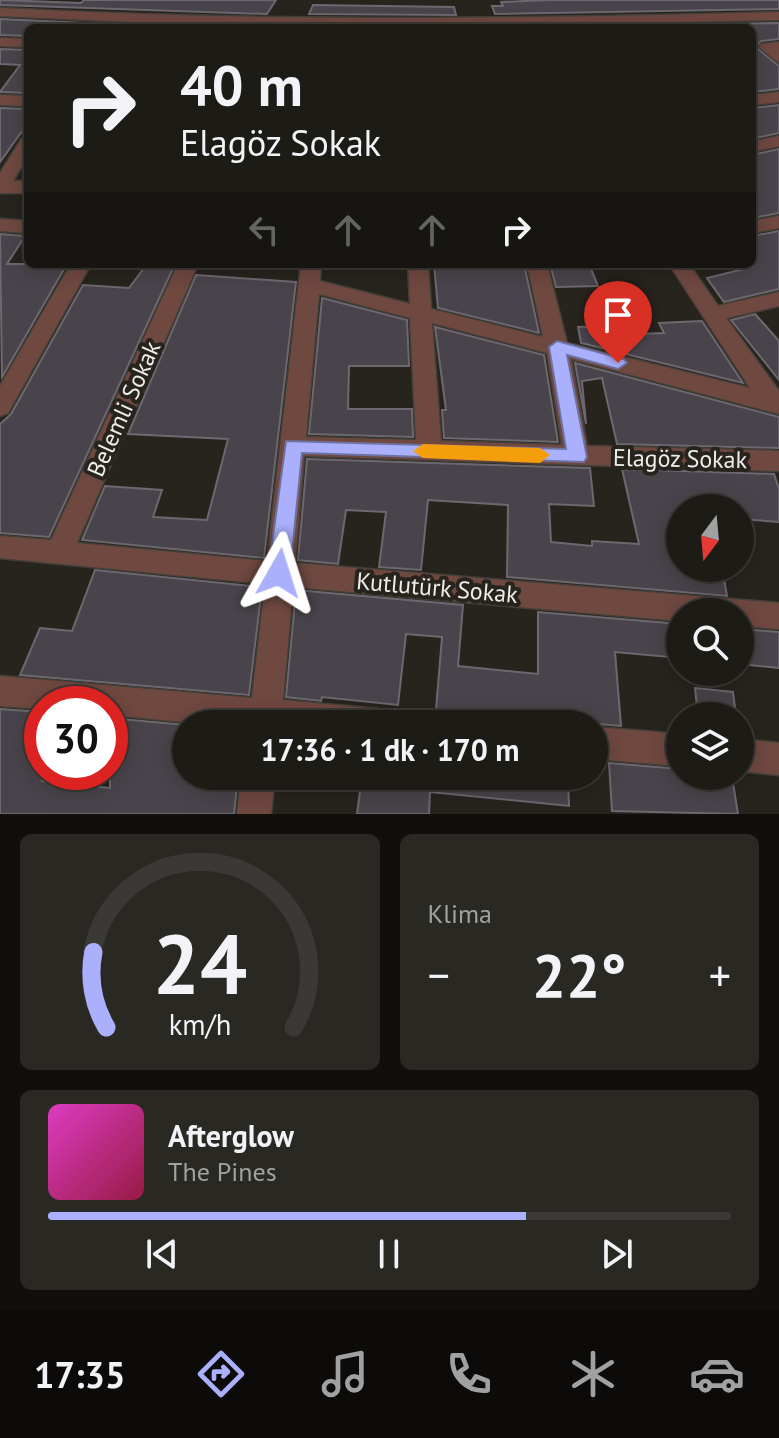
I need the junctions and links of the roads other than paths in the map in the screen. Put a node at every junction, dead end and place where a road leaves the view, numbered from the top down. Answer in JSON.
{"nodes":[{"id":1,"x":144,"y":0,"type":"edge"},
{"id":2,"x":736,"y":0,"type":"edge"},
{"id":3,"x":0,"y":12,"type":"edge"},
{"id":4,"x":779,"y":16,"type":"edge"},
{"id":5,"x":749,"y":17,"type":"junction"},
{"id":6,"x":543,"y":19,"type":"edge"},
{"id":7,"x":227,"y":20,"type":"edge"},
{"id":8,"x":122,"y":24,"type":"edge"},
{"id":9,"x":0,"y":42,"type":"edge"},
{"id":10,"x":24,"y":43,"type":"edge"},
{"id":11,"x":778,"y":54,"type":"edge"},
{"id":12,"x":756,"y":59,"type":"edge"},
{"id":13,"x":779,"y":97,"type":"edge"},
{"id":14,"x":0,"y":100,"type":"edge"},
{"id":15,"x":756,"y":100,"type":"edge"},
{"id":16,"x":24,"y":101,"type":"edge"},
{"id":17,"x":779,"y":141,"type":"edge"},
{"id":18,"x":756,"y":146,"type":"edge"},
{"id":19,"x":24,"y":148,"type":"edge"},
{"id":20,"x":0,"y":186,"type":"edge"},
{"id":21,"x":24,"y":187,"type":"edge"},
{"id":22,"x":779,"y":222,"type":"edge"},
{"id":23,"x":0,"y":225,"type":"edge"},
{"id":24,"x":756,"y":226,"type":"edge"},
{"id":25,"x":24,"y":227,"type":"edge"},
{"id":26,"x":79,"y":268,"type":"edge"},
{"id":27,"x":186,"y":268,"type":"edge"},
{"id":28,"x":418,"y":268,"type":"edge"},
{"id":29,"x":538,"y":268,"type":"edge"},
{"id":30,"x":682,"y":268,"type":"edge"},
{"id":31,"x":310,"y":274,"type":"edge"},
{"id":32,"x":779,"y":299,"type":"edge"},
{"id":33,"x":421,"y":313,"type":"junction"},
{"id":34,"x":712,"y":314,"type":"junction"},
{"id":35,"x":557,"y":347,"type":"junction"},
{"id":36,"x":776,"y":405,"type":"edge"},
{"id":37,"x":0,"y":407,"type":"edge"},
{"id":38,"x":293,"y":446,"type":"junction"},
{"id":39,"x":429,"y":451,"type":"junction"},
{"id":40,"x":577,"y":457,"type":"junction"},
{"id":41,"x":779,"y":461,"type":"edge"},
{"id":42,"x":0,"y":547,"type":"edge"},
{"id":43,"x":59,"y":553,"type":"junction"},
{"id":44,"x":279,"y":573,"type":"junction"},
{"id":45,"x":779,"y":616,"type":"edge"},
{"id":46,"x":0,"y":691,"type":"edge"},
{"id":47,"x":180,"y":710,"type":"edge"},
{"id":48,"x":267,"y":710,"type":"edge"},
{"id":49,"x":608,"y":744,"type":"edge"},
{"id":50,"x":666,"y":749,"type":"edge"},
{"id":51,"x":754,"y":756,"type":"edge"},
{"id":52,"x":779,"y":759,"type":"edge"},
{"id":53,"x":257,"y":790,"type":"edge"},
{"id":54,"x":254,"y":814,"type":"edge"}],
"edges":[{"from":1,"to":8,"type":"street"},
{"from":2,"to":5,"type":"street"},
{"from":3,"to":8,"type":"street"},
{"from":4,"to":5,"type":"street"},
{"from":5,"to":6,"type":"street"},
{"from":6,"to":7,"type":"street"},
{"from":7,"to":8,"type":"street"},
{"from":9,"to":10,"type":"street"},
{"from":11,"to":12,"type":"street"},
{"from":13,"to":15,"type":"street"},
{"from":14,"to":16,"type":"street"},
{"from":17,"to":18,"type":"street"},
{"from":19,"to":20,"type":"street"},
{"from":20,"to":21,"type":"street"},
{"from":22,"to":24,"type":"street"},
{"from":23,"to":25,"type":"street"},
{"from":26,"to":37,"type":"street"},
{"from":27,"to":43,"type":"street","name":"Belemli Sokak"},
{"from":28,"to":33,"type":"street"},
{"from":29,"to":35,"type":"street"},
{"from":30,"to":34,"type":"street"},
{"from":31,"to":33,"type":"street"},
{"from":31,"to":38,"type":"street"},
{"from":32,"to":34,"type":"street"},
{"from":33,"to":35,"type":"street"},
{"from":33,"to":39,"type":"street"},
{"from":34,"to":36,"type":"street"},
{"from":35,"to":36,"type":"street"},
{"from":35,"to":40,"type":"street"},
{"from":38,"to":39,"type":"street","name":"Elagöz Sokak"},
{"from":38,"to":44,"type":"street"},
{"from":39,"to":40,"type":"street","name":"Elagöz Sokak"},
{"from":40,"to":41,"type":"street","name":"Elagöz Sokak"},
{"from":42,"to":43,"type":"street","name":"Kutlutürk Sokak"},
{"from":43,"to":44,"type":"street","name":"Kutlutürk Sokak"},
{"from":44,"to":45,"type":"street","name":"Kutlutürk Sokak"},
{"from":44,"to":48,"type":"street"},
{"from":46,"to":47,"type":"street"},
{"from":49,"to":50,"type":"street"},
{"from":51,"to":52,"type":"street"},
{"from":53,"to":54,"type":"street"}]}
